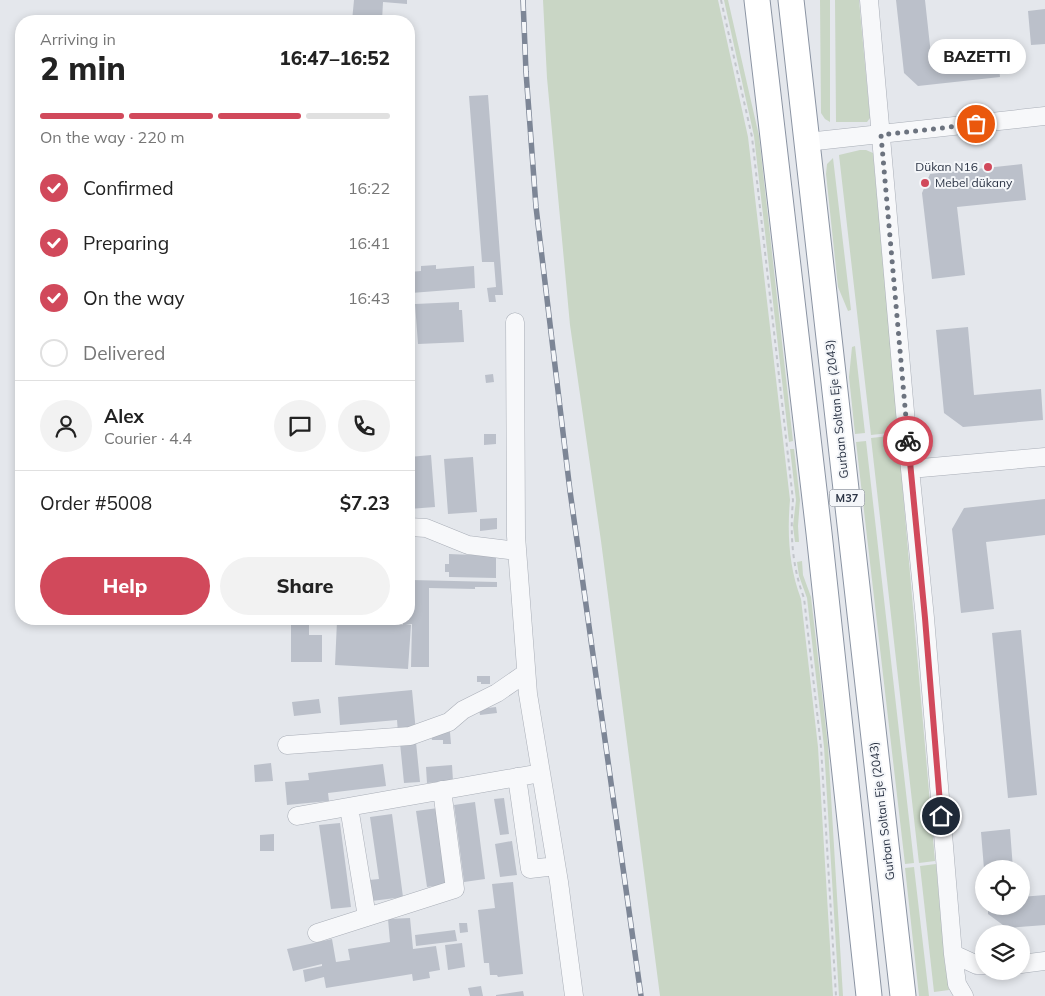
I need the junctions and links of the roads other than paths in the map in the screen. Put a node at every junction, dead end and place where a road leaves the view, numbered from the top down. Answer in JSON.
{"nodes":[{"id":1,"x":757,"y":0,"type":"edge"},
{"id":2,"x":791,"y":0,"type":"edge"},
{"id":3,"x":869,"y":0,"type":"edge"},
{"id":4,"x":1045,"y":116,"type":"edge"},
{"id":5,"x":881,"y":135,"type":"junction"},
{"id":6,"x":807,"y":142,"type":"junction"},
{"id":7,"x":515,"y":322,"type":"dead end"},
{"id":8,"x":1045,"y":457,"type":"edge"},
{"id":9,"x":910,"y":469,"type":"junction"},
{"id":10,"x":415,"y":527,"type":"edge"},
{"id":11,"x":517,"y":551,"type":"junction"},
{"id":12,"x":526,"y":674,"type":"junction"},
{"id":13,"x":287,"y":745,"type":"dead end"},
{"id":14,"x":541,"y":773,"type":"junction"},
{"id":15,"x":517,"y":777,"type":"junction"},
{"id":16,"x":845,"y":784,"type":"junction"},
{"id":17,"x":442,"y":790,"type":"junction"},
{"id":18,"x":349,"y":807,"type":"junction"},
{"id":19,"x":298,"y":816,"type":"dead end"},
{"id":20,"x":556,"y":866,"type":"junction"},
{"id":21,"x":367,"y":917,"type":"junction"},
{"id":22,"x":317,"y":933,"type":"dead end"},
{"id":23,"x":953,"y":954,"type":"junction"},
{"id":24,"x":1045,"y":961,"type":"edge"},
{"id":25,"x":1030,"y":963,"type":"edge"},
{"id":26,"x":975,"y":964,"type":"edge"},
{"id":27,"x":574,"y":996,"type":"edge"},
{"id":28,"x":852,"y":996,"type":"edge"},
{"id":29,"x":870,"y":996,"type":"edge"},
{"id":30,"x":904,"y":996,"type":"edge"},
{"id":31,"x":964,"y":996,"type":"edge"}],
"edges":[{"from":1,"to":16,"type":"highway","number":"M37"},
{"from":2,"to":6,"type":"highway","name":"Gurban Soltan Eje (2043)","number":"M37"},
{"from":3,"to":5,"type":"street"},
{"from":4,"to":5,"type":"street"},
{"from":5,"to":6,"type":"street"},
{"from":5,"to":9,"type":"street"},
{"from":6,"to":30,"type":"highway","name":"Gurban Soltan Eje (2043)","number":"M37"},
{"from":7,"to":11,"type":"street"},
{"from":8,"to":9,"type":"street"},
{"from":9,"to":23,"type":"street"},
{"from":10,"to":11,"type":"street"},
{"from":11,"to":12,"type":"street"},
{"from":12,"to":13,"type":"street"},
{"from":12,"to":14,"type":"street"},
{"from":14,"to":15,"type":"street"},
{"from":14,"to":20,"type":"street"},
{"from":15,"to":17,"type":"street"},
{"from":15,"to":20,"type":"street"},
{"from":16,"to":28,"type":"highway"},
{"from":16,"to":29,"type":"highway","number":"M37"},
{"from":17,"to":18,"type":"street"},
{"from":17,"to":21,"type":"street"},
{"from":18,"to":19,"type":"street"},
{"from":18,"to":21,"type":"street"},
{"from":20,"to":27,"type":"street"},
{"from":21,"to":22,"type":"street"},
{"from":23,"to":26,"type":"street"},
{"from":23,"to":31,"type":"street"},
{"from":24,"to":25,"type":"street"}]}
